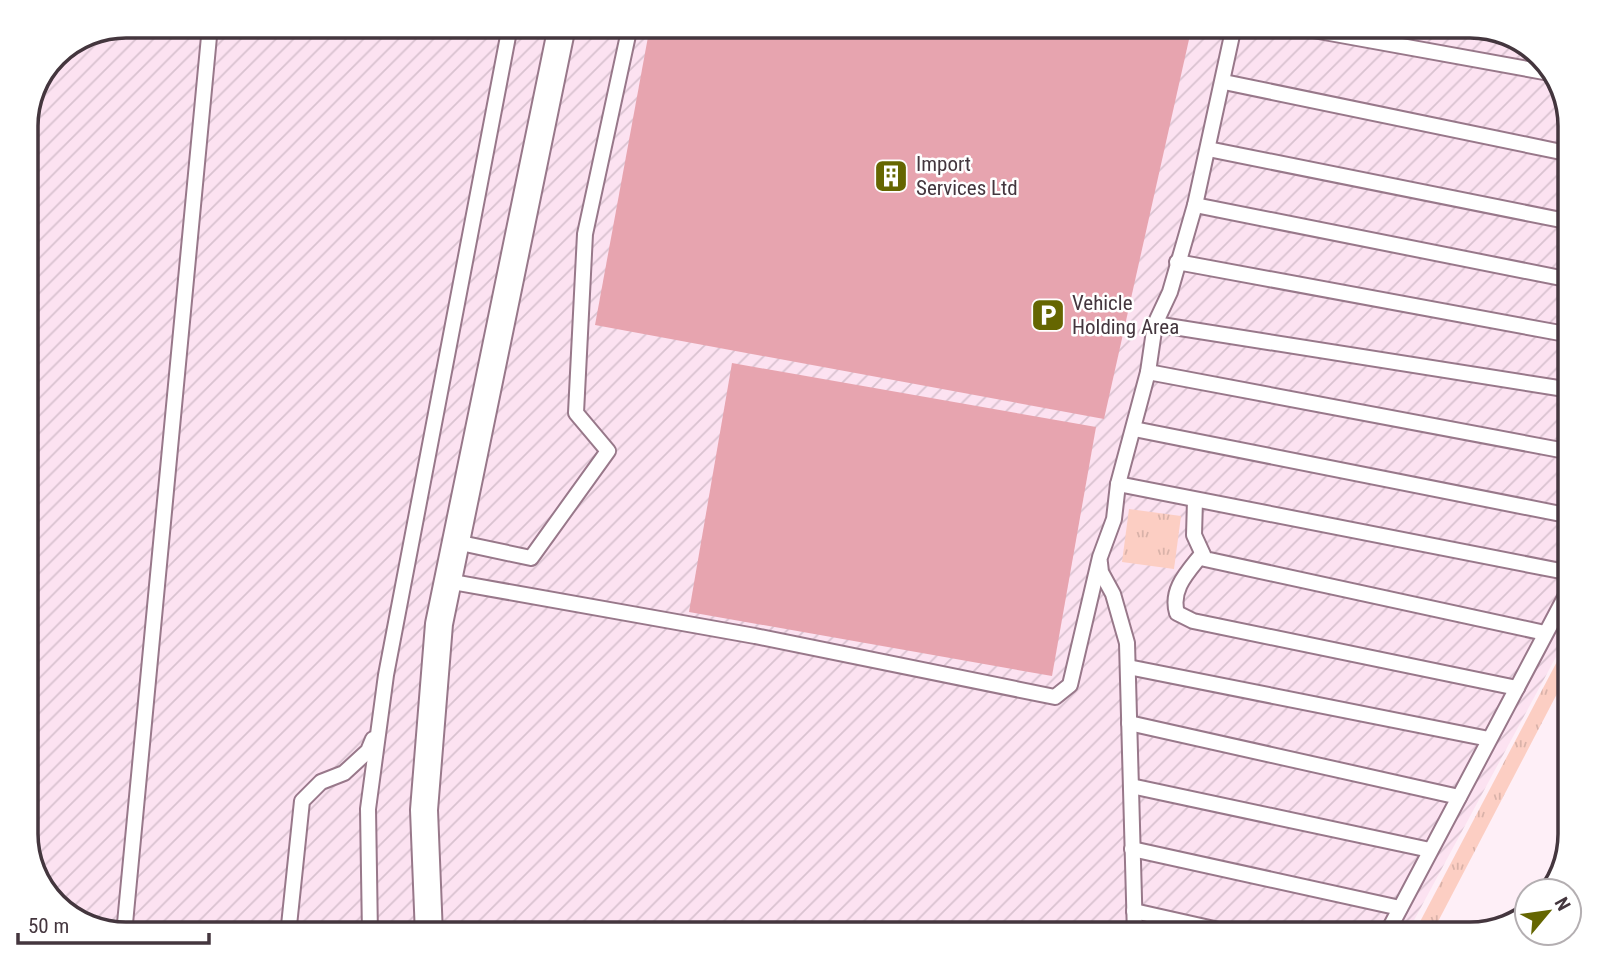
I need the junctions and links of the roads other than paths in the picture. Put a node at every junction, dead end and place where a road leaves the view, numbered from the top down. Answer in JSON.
{"nodes":[{"id":1,"x":209,"y":38,"type":"edge"},
{"id":2,"x":508,"y":38,"type":"edge"},
{"id":3,"x":560,"y":38,"type":"edge"},
{"id":4,"x":627,"y":38,"type":"edge"},
{"id":5,"x":1232,"y":38,"type":"edge"},
{"id":6,"x":1357,"y":38,"type":"edge"},
{"id":7,"x":1538,"y":71,"type":"edge"},
{"id":8,"x":1224,"y":82,"type":"junction"},
{"id":9,"x":1208,"y":149,"type":"junction"},
{"id":10,"x":1558,"y":151,"type":"edge"},
{"id":11,"x":1195,"y":205,"type":"junction"},
{"id":12,"x":1558,"y":219,"type":"edge"},
{"id":13,"x":1177,"y":262,"type":"junction"},
{"id":14,"x":1558,"y":277,"type":"edge"},
{"id":15,"x":1155,"y":324,"type":"junction"},
{"id":16,"x":1558,"y":333,"type":"edge"},
{"id":17,"x":1147,"y":372,"type":"junction"},
{"id":18,"x":1558,"y":388,"type":"edge"},
{"id":19,"x":1134,"y":429,"type":"junction"},
{"id":20,"x":1558,"y":450,"type":"edge"},
{"id":21,"x":1118,"y":484,"type":"junction"},
{"id":22,"x":1195,"y":500,"type":"junction"},
{"id":23,"x":1558,"y":513,"type":"edge"},
{"id":24,"x":456,"y":542,"type":"junction"},
{"id":25,"x":1202,"y":554,"type":"junction"},
{"id":26,"x":1100,"y":558,"type":"junction"},
{"id":27,"x":1558,"y":570,"type":"edge"},
{"id":28,"x":447,"y":582,"type":"junction"},
{"id":29,"x":1558,"y":610,"type":"edge"},
{"id":30,"x":1545,"y":634,"type":"junction"},
{"id":31,"x":1128,"y":667,"type":"junction"},
{"id":32,"x":1517,"y":688,"type":"junction"},
{"id":33,"x":1129,"y":723,"type":"junction"},
{"id":34,"x":379,"y":728,"type":"junction"},
{"id":35,"x":1489,"y":739,"type":"junction"},
{"id":36,"x":1131,"y":786,"type":"junction"},
{"id":37,"x":1459,"y":797,"type":"junction"},
{"id":38,"x":1132,"y":849,"type":"junction"},
{"id":39,"x":1430,"y":850,"type":"junction"},
{"id":40,"x":1400,"y":908,"type":"junction"},
{"id":41,"x":1134,"y":911,"type":"junction"},
{"id":42,"x":125,"y":922,"type":"edge"},
{"id":43,"x":289,"y":922,"type":"edge"},
{"id":44,"x":370,"y":922,"type":"edge"},
{"id":45,"x":428,"y":922,"type":"edge"},
{"id":46,"x":1134,"y":922,"type":"edge"},
{"id":47,"x":1183,"y":922,"type":"edge"},
{"id":48,"x":1393,"y":922,"type":"edge"}],
"edges":[{"from":1,"to":42,"type":"lane"},
{"from":2,"to":34,"type":"lane"},
{"from":3,"to":24,"type":"street"},
{"from":4,"to":24,"type":"lane"},
{"from":5,"to":8,"type":"lane"},
{"from":6,"to":7,"type":"lane"},
{"from":8,"to":9,"type":"lane"},
{"from":8,"to":10,"type":"lane"},
{"from":9,"to":11,"type":"lane"},
{"from":9,"to":12,"type":"lane"},
{"from":11,"to":13,"type":"lane"},
{"from":11,"to":14,"type":"lane"},
{"from":13,"to":15,"type":"lane"},
{"from":13,"to":16,"type":"lane"},
{"from":15,"to":17,"type":"lane"},
{"from":15,"to":18,"type":"lane"},
{"from":17,"to":19,"type":"lane"},
{"from":17,"to":20,"type":"lane"},
{"from":19,"to":21,"type":"lane"},
{"from":19,"to":23,"type":"lane"},
{"from":21,"to":22,"type":"lane"},
{"from":21,"to":26,"type":"lane"},
{"from":22,"to":25,"type":"lane"},
{"from":22,"to":27,"type":"lane"},
{"from":24,"to":28,"type":"street"},
{"from":25,"to":30,"type":"lane"},
{"from":25,"to":32,"type":"lane"},
{"from":26,"to":28,"type":"lane"},
{"from":26,"to":31,"type":"lane"},
{"from":28,"to":45,"type":"street"},
{"from":29,"to":30,"type":"lane"},
{"from":30,"to":32,"type":"lane"},
{"from":31,"to":33,"type":"lane"},
{"from":31,"to":35,"type":"lane"},
{"from":32,"to":35,"type":"lane"},
{"from":33,"to":36,"type":"lane"},
{"from":33,"to":37,"type":"lane"},
{"from":34,"to":43,"type":"lane"},
{"from":34,"to":44,"type":"lane"},
{"from":35,"to":37,"type":"lane"},
{"from":36,"to":38,"type":"lane"},
{"from":36,"to":39,"type":"lane"},
{"from":37,"to":39,"type":"lane"},
{"from":38,"to":40,"type":"lane"},
{"from":38,"to":41,"type":"lane"},
{"from":39,"to":40,"type":"lane"},
{"from":40,"to":48,"type":"lane"},
{"from":41,"to":46,"type":"lane"},
{"from":41,"to":47,"type":"lane"}]}
